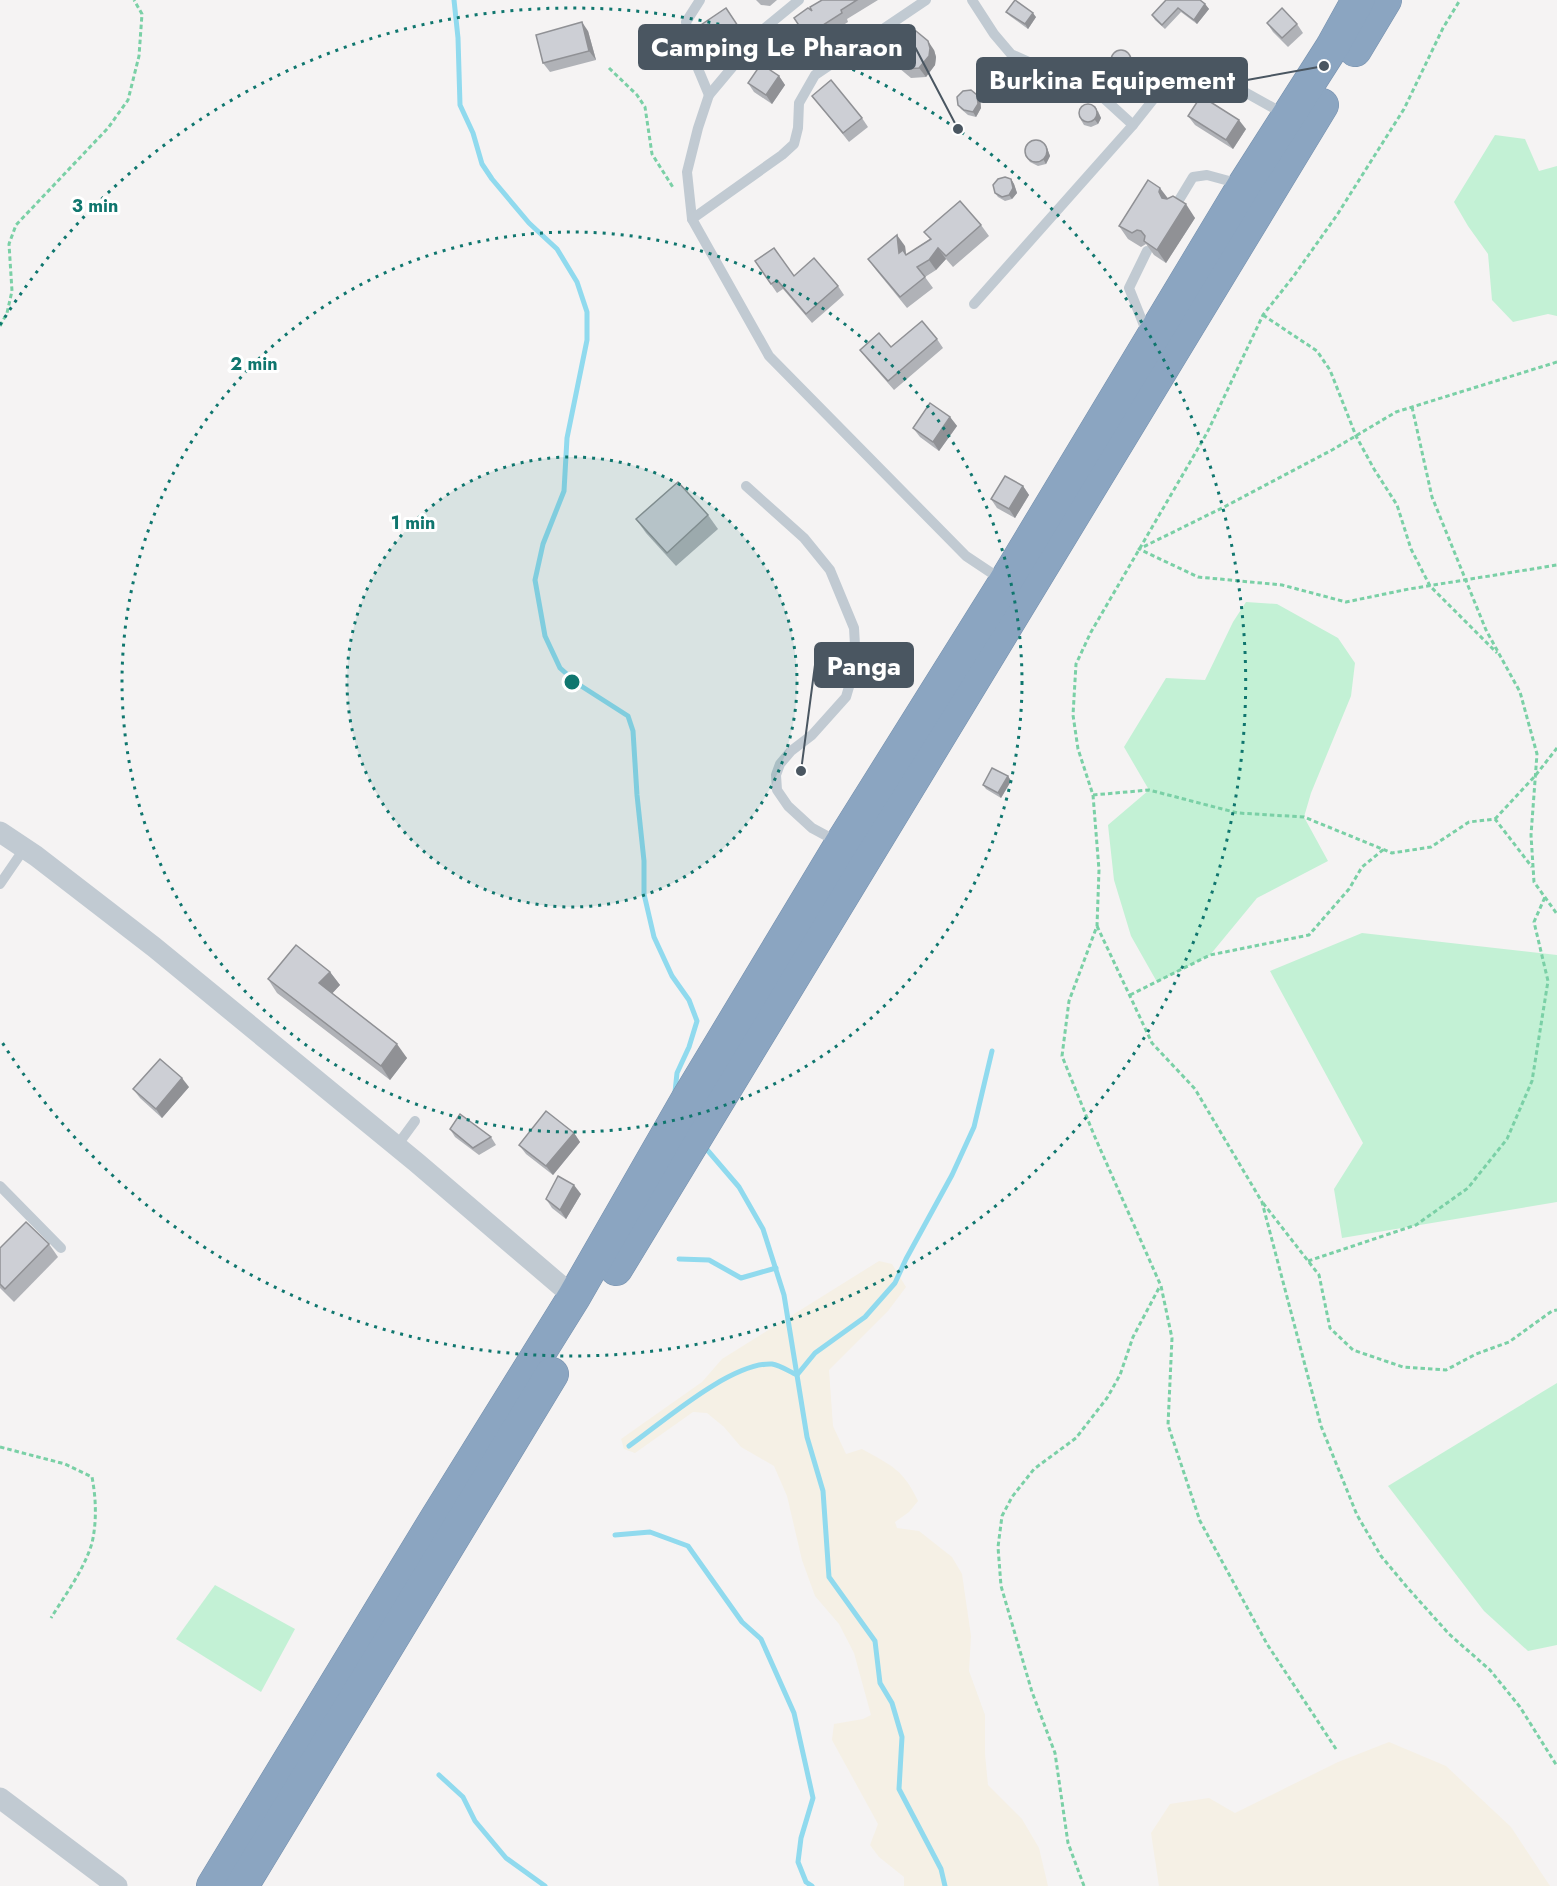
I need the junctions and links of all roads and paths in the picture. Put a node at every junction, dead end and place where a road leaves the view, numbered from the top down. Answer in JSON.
{"nodes":[{"id":1,"x":134,"y":0,"type":"edge"},
{"id":2,"x":700,"y":0,"type":"edge"},
{"id":3,"x":799,"y":0,"type":"edge"},
{"id":4,"x":926,"y":0,"type":"edge"},
{"id":5,"x":972,"y":0,"type":"edge"},
{"id":6,"x":1358,"y":0,"type":"edge"},
{"id":7,"x":1385,"y":0,"type":"edge"},
{"id":8,"x":1460,"y":0,"type":"edge"},
{"id":9,"x":609,"y":68,"type":"dead end"},
{"id":10,"x":709,"y":96,"type":"junction"},
{"id":11,"x":1289,"y":116,"type":"junction"},
{"id":12,"x":1133,"y":125,"type":"junction"},
{"id":13,"x":1244,"y":184,"type":"junction"},
{"id":14,"x":1176,"y":205,"type":"edge"},
{"id":15,"x":692,"y":219,"type":"junction"},
{"id":16,"x":1147,"y":251,"type":"edge"},
{"id":17,"x":974,"y":304,"type":"dead end"},
{"id":18,"x":1263,"y":315,"type":"junction"},
{"id":19,"x":0,"y":326,"type":"edge"},
{"id":20,"x":1150,"y":339,"type":"junction"},
{"id":21,"x":1557,"y":362,"type":"edge"},
{"id":22,"x":1412,"y":407,"type":"junction"},
{"id":23,"x":1356,"y":436,"type":"junction"},
{"id":24,"x":746,"y":486,"type":"dead end"},
{"id":25,"x":1139,"y":549,"type":"junction"},
{"id":26,"x":1557,"y":566,"type":"edge"},
{"id":27,"x":1466,"y":580,"type":"junction"},
{"id":28,"x":1005,"y":582,"type":"junction"},
{"id":29,"x":1430,"y":586,"type":"junction"},
{"id":30,"x":1501,"y":657,"type":"junction"},
{"id":31,"x":1557,"y":748,"type":"edge"},
{"id":32,"x":1535,"y":776,"type":"junction"},
{"id":33,"x":1093,"y":795,"type":"junction"},
{"id":34,"x":1495,"y":819,"type":"junction"},
{"id":35,"x":0,"y":832,"type":"edge"},
{"id":36,"x":841,"y":844,"type":"junction"},
{"id":37,"x":24,"y":849,"type":"junction"},
{"id":38,"x":1384,"y":849,"type":"junction"},
{"id":39,"x":1533,"y":867,"type":"junction"},
{"id":40,"x":0,"y":884,"type":"edge"},
{"id":41,"x":1545,"y":897,"type":"junction"},
{"id":42,"x":1557,"y":914,"type":"edge"},
{"id":43,"x":1097,"y":926,"type":"junction"},
{"id":44,"x":1130,"y":995,"type":"junction"},
{"id":45,"x":415,"y":1121,"type":"dead end"},
{"id":46,"x":396,"y":1147,"type":"junction"},
{"id":47,"x":0,"y":1186,"type":"edge"},
{"id":48,"x":1262,"y":1202,"type":"junction"},
{"id":49,"x":61,"y":1248,"type":"dead end"},
{"id":50,"x":1308,"y":1261,"type":"junction"},
{"id":51,"x":1161,"y":1286,"type":"junction"},
{"id":52,"x":574,"y":1296,"type":"junction"},
{"id":53,"x":1557,"y":1310,"type":"edge"},
{"id":54,"x":0,"y":1447,"type":"edge"},
{"id":55,"x":51,"y":1618,"type":"dead end"},
{"id":56,"x":1336,"y":1749,"type":"dead end"},
{"id":57,"x":1557,"y":1766,"type":"edge"},
{"id":58,"x":0,"y":1798,"type":"edge"},
{"id":59,"x":117,"y":1886,"type":"edge"},
{"id":60,"x":213,"y":1886,"type":"edge"},
{"id":61,"x":242,"y":1886,"type":"edge"},
{"id":62,"x":1084,"y":1886,"type":"edge"}],
"edges":[{"from":1,"to":19,"type":"path"},
{"from":2,"to":10,"type":"lane"},
{"from":3,"to":10,"type":"lane"},
{"from":4,"to":15,"type":"lane"},
{"from":5,"to":12,"type":"lane"},
{"from":6,"to":11,"type":"highway"},
{"from":7,"to":61,"type":"highway"},
{"from":8,"to":18,"type":"path"},
{"from":9,"to":15,"type":"path"},
{"from":10,"to":15,"type":"lane"},
{"from":11,"to":12,"type":"lane"},
{"from":11,"to":13,"type":"highway"},
{"from":12,"to":17,"type":"lane"},
{"from":13,"to":14,"type":"lane"},
{"from":13,"to":20,"type":"highway"},
{"from":15,"to":28,"type":"lane"},
{"from":16,"to":20,"type":"lane"},
{"from":18,"to":23,"type":"path"},
{"from":18,"to":25,"type":"path"},
{"from":20,"to":28,"type":"highway"},
{"from":21,"to":22,"type":"path"},
{"from":22,"to":23,"type":"path"},
{"from":22,"to":27,"type":"path"},
{"from":23,"to":25,"type":"path"},
{"from":23,"to":29,"type":"path"},
{"from":24,"to":36,"type":"lane"},
{"from":25,"to":29,"type":"path"},
{"from":25,"to":33,"type":"path"},
{"from":26,"to":27,"type":"path"},
{"from":27,"to":29,"type":"path"},
{"from":27,"to":30,"type":"path"},
{"from":28,"to":36,"type":"highway"},
{"from":29,"to":30,"type":"path"},
{"from":30,"to":32,"type":"path"},
{"from":31,"to":32,"type":"path"},
{"from":32,"to":34,"type":"path"},
{"from":32,"to":39,"type":"path"},
{"from":33,"to":38,"type":"path"},
{"from":33,"to":43,"type":"path"},
{"from":34,"to":38,"type":"path"},
{"from":34,"to":39,"type":"path"},
{"from":35,"to":37,"type":"street"},
{"from":36,"to":52,"type":"highway"},
{"from":37,"to":40,"type":"lane"},
{"from":37,"to":46,"type":"street"},
{"from":38,"to":44,"type":"path"},
{"from":39,"to":41,"type":"path"},
{"from":41,"to":42,"type":"path"},
{"from":41,"to":50,"type":"path"},
{"from":43,"to":44,"type":"path"},
{"from":43,"to":51,"type":"path"},
{"from":44,"to":48,"type":"path"},
{"from":45,"to":46,"type":"lane"},
{"from":46,"to":52,"type":"street"},
{"from":47,"to":49,"type":"lane"},
{"from":48,"to":50,"type":"path"},
{"from":48,"to":57,"type":"path"},
{"from":50,"to":53,"type":"path"},
{"from":51,"to":56,"type":"path"},
{"from":51,"to":62,"type":"path"},
{"from":52,"to":60,"type":"highway"},
{"from":54,"to":55,"type":"path"},
{"from":58,"to":59,"type":"street"}]}
